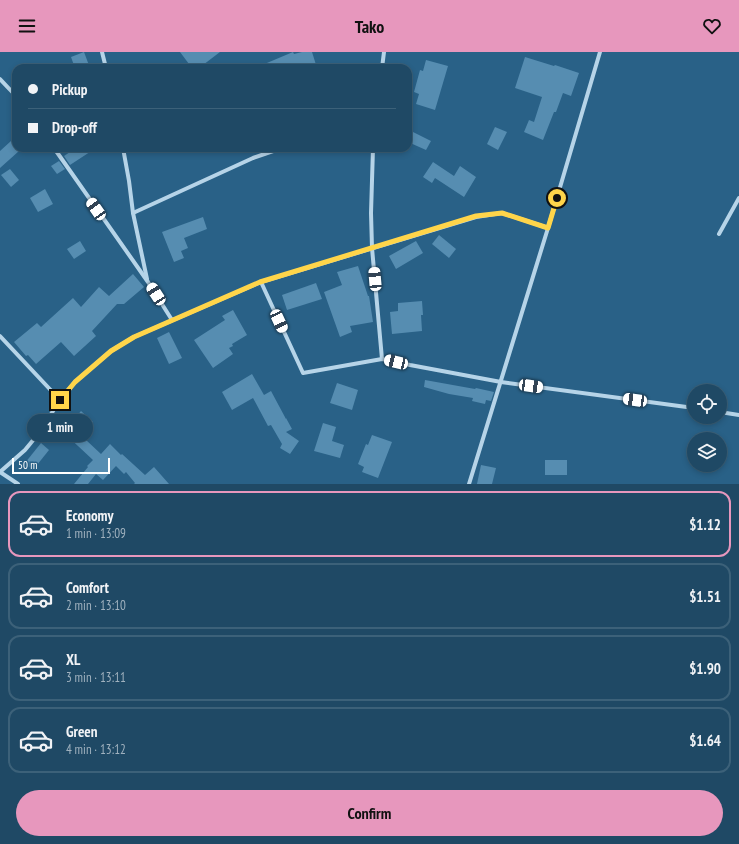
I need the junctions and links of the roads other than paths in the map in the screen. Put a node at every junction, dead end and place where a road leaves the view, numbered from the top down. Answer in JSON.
{"nodes":[{"id":1,"x":102,"y":52,"type":"edge"},
{"id":2,"x":384,"y":52,"type":"edge"},
{"id":3,"x":600,"y":52,"type":"edge"},
{"id":4,"x":105,"y":64,"type":"edge"},
{"id":5,"x":382,"y":64,"type":"edge"},
{"id":6,"x":0,"y":79,"type":"edge"},
{"id":7,"x":12,"y":92,"type":"edge"},
{"id":8,"x":57,"y":152,"type":"edge"},
{"id":9,"x":124,"y":152,"type":"edge"},
{"id":10,"x":270,"y":152,"type":"edge"},
{"id":11,"x":373,"y":152,"type":"edge"},
{"id":12,"x":739,"y":198,"type":"edge"},
{"id":13,"x":133,"y":213,"type":"junction"},
{"id":14,"x":548,"y":228,"type":"junction"},
{"id":15,"x":720,"y":234,"type":"dead end"},
{"id":16,"x":372,"y":248,"type":"junction"},
{"id":17,"x":148,"y":282,"type":"junction"},
{"id":18,"x":260,"y":282,"type":"junction"},
{"id":19,"x":172,"y":320,"type":"junction"},
{"id":20,"x":0,"y":336,"type":"edge"},
{"id":21,"x":382,"y":359,"type":"junction"},
{"id":22,"x":501,"y":382,"type":"junction"},
{"id":23,"x":60,"y":400,"type":"junction"},
{"id":24,"x":687,"y":407,"type":"edge"},
{"id":25,"x":727,"y":413,"type":"edge"},
{"id":26,"x":739,"y":415,"type":"edge"},
{"id":27,"x":0,"y":472,"type":"edge"},
{"id":28,"x":18,"y":484,"type":"edge"},
{"id":29,"x":469,"y":484,"type":"edge"}],
"edges":[{"from":1,"to":4,"type":"street"},
{"from":2,"to":5,"type":"street"},
{"from":3,"to":14,"type":"street"},
{"from":6,"to":7,"type":"street"},
{"from":8,"to":17,"type":"street"},
{"from":9,"to":13,"type":"street"},
{"from":10,"to":13,"type":"street"},
{"from":11,"to":16,"type":"street"},
{"from":12,"to":15,"type":"street"},
{"from":13,"to":17,"type":"street"},
{"from":14,"to":16,"type":"street"},
{"from":14,"to":22,"type":"street"},
{"from":16,"to":18,"type":"street"},
{"from":16,"to":21,"type":"street"},
{"from":17,"to":19,"type":"street"},
{"from":18,"to":19,"type":"street"},
{"from":18,"to":21,"type":"street"},
{"from":19,"to":23,"type":"street"},
{"from":20,"to":23,"type":"street"},
{"from":21,"to":22,"type":"street"},
{"from":22,"to":24,"type":"street"},
{"from":22,"to":29,"type":"street"},
{"from":23,"to":27,"type":"street"},
{"from":25,"to":26,"type":"street"},
{"from":27,"to":28,"type":"street"}]}
